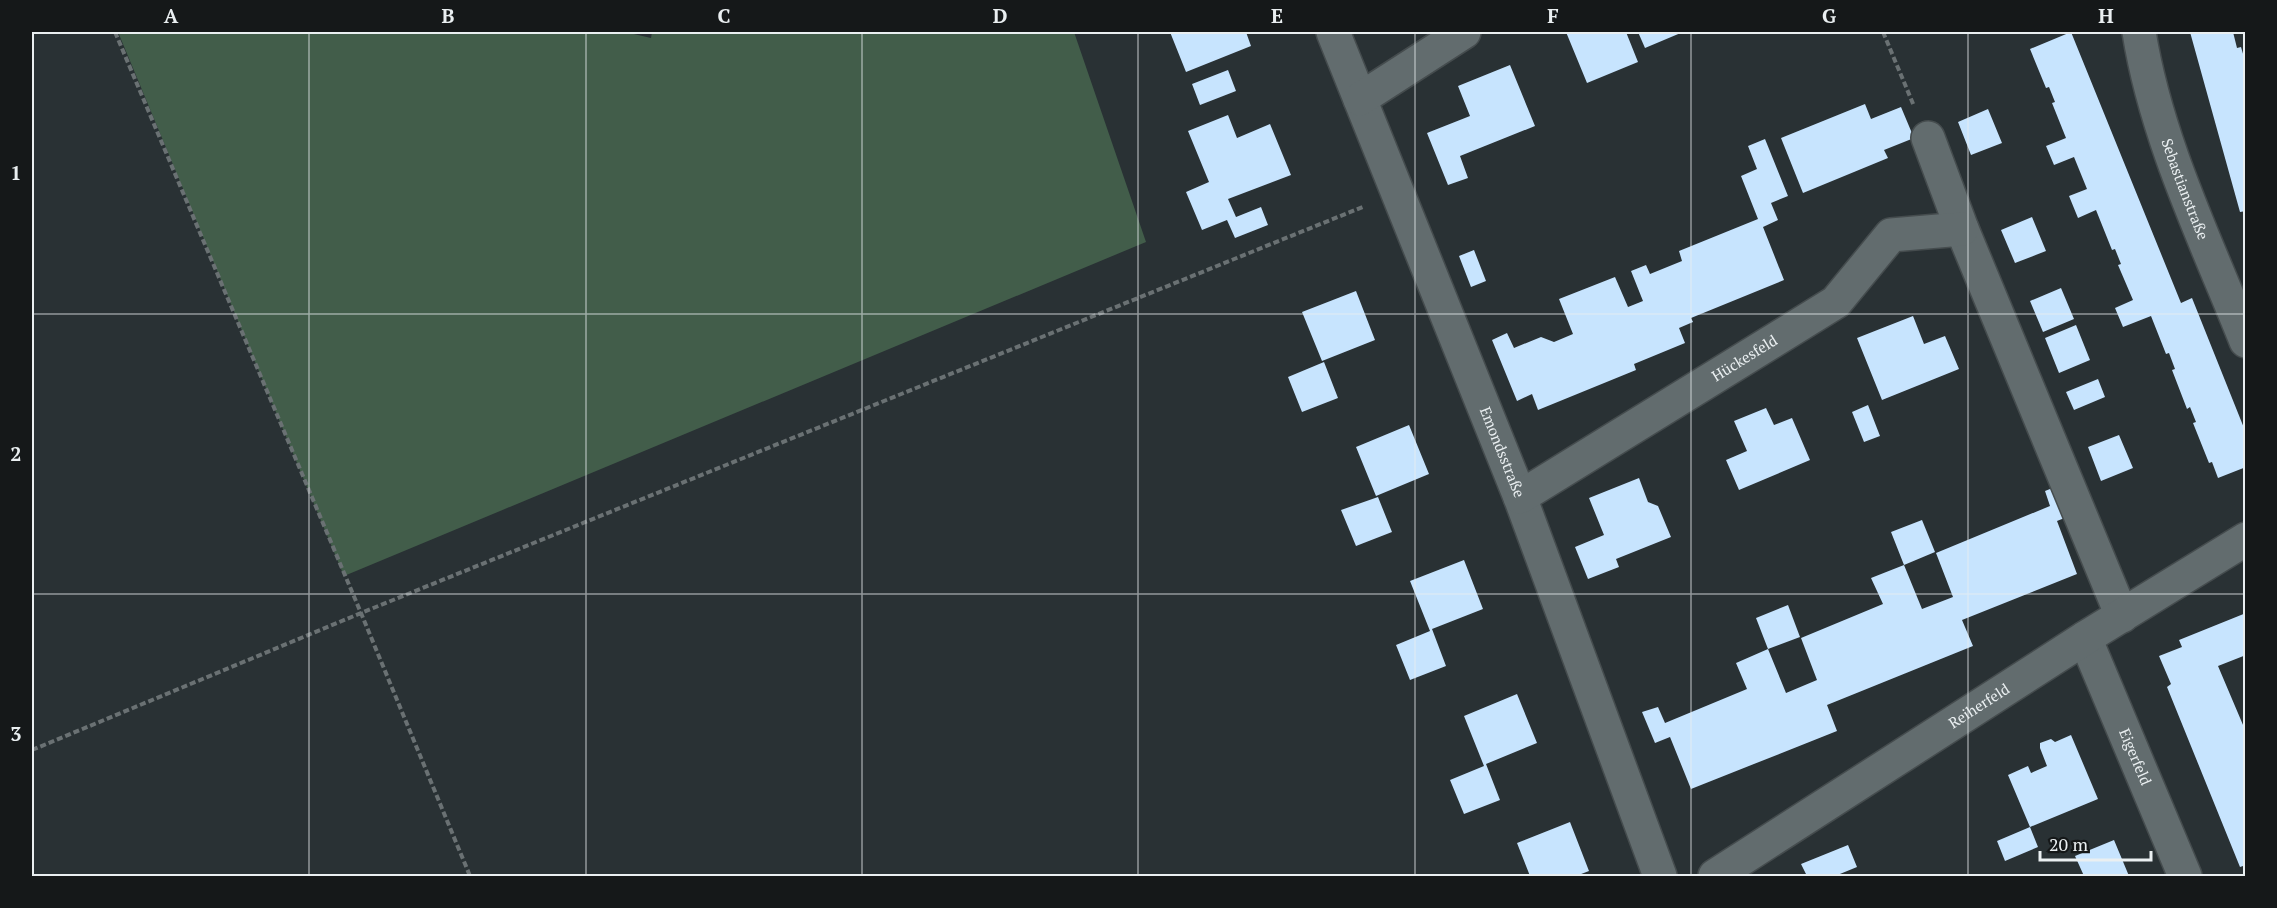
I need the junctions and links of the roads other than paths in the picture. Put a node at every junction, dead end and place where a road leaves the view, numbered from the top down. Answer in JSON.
{"nodes":[{"id":1,"x":1333,"y":32,"type":"edge"},
{"id":2,"x":1464,"y":32,"type":"edge"},
{"id":3,"x":2139,"y":32,"type":"edge"},
{"id":4,"x":1360,"y":99,"type":"junction"},
{"id":5,"x":1928,"y":138,"type":"road end"},
{"id":6,"x":1962,"y":229,"type":"junction"},
{"id":7,"x":2246,"y":341,"type":"edge"},
{"id":8,"x":1520,"y":497,"type":"junction"},
{"id":9,"x":2246,"y":539,"type":"edge"},
{"id":10,"x":2122,"y":616,"type":"junction"},
{"id":11,"x":2085,"y":638,"type":"junction"},
{"id":12,"x":1660,"y":876,"type":"edge"},
{"id":13,"x":1715,"y":876,"type":"edge"},
{"id":14,"x":2185,"y":876,"type":"edge"}],
"edges":[{"from":1,"to":4,"type":"street","name":"Emondsstraße"},
{"from":2,"to":4,"type":"street"},
{"from":3,"to":7,"type":"street","name":"Sebastianstraße"},
{"from":4,"to":8,"type":"street","name":"Emondsstraße"},
{"from":5,"to":6,"type":"street"},
{"from":6,"to":8,"type":"street","name":"Hückesfeld"},
{"from":6,"to":10,"type":"street"},
{"from":8,"to":12,"type":"street","name":"Emondsstraße"},
{"from":9,"to":10,"type":"street","name":"Reiherfeld"},
{"from":10,"to":11,"type":"street","name":"Reiherfeld"},
{"from":11,"to":13,"type":"street","name":"Reiherfeld"},
{"from":11,"to":14,"type":"street","name":"Eigerfeld"}]}
